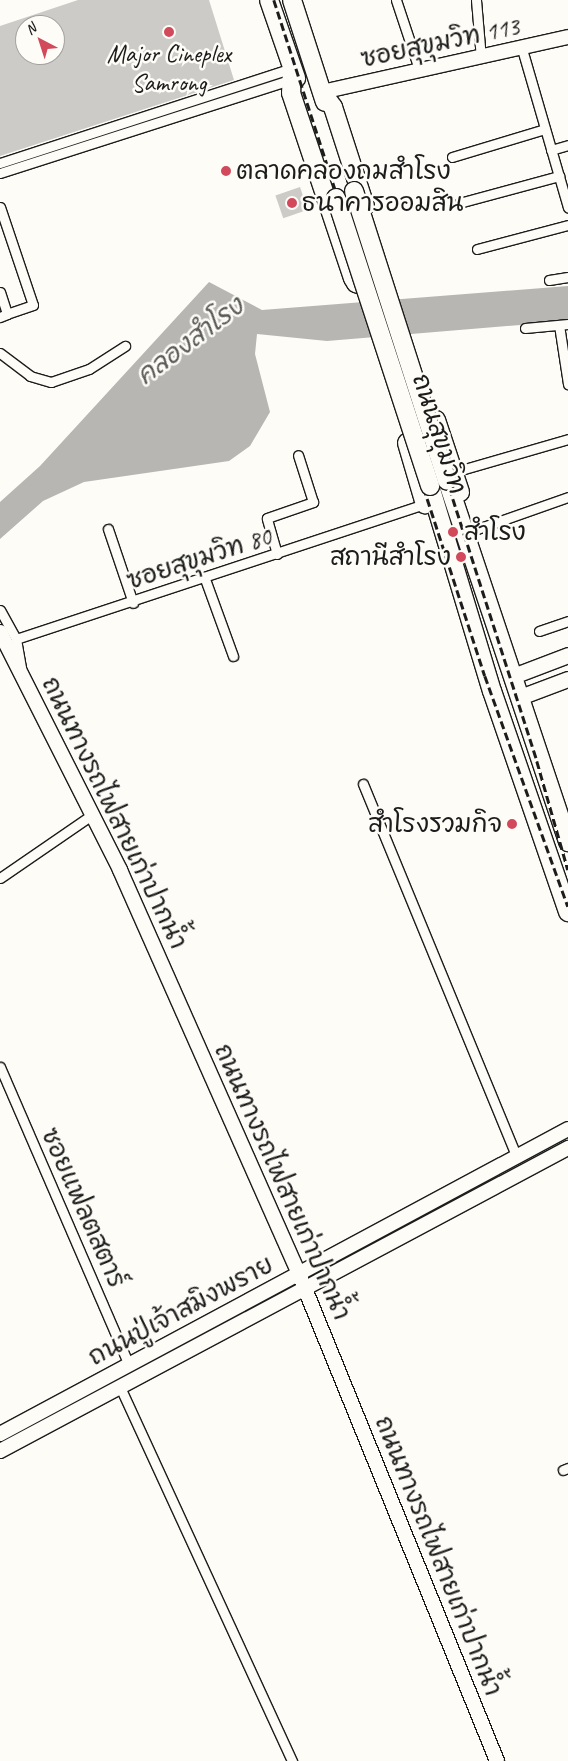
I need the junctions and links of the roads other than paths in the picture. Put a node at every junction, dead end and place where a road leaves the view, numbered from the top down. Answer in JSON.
{"nodes":[{"id":1,"x":269,"y":0,"type":"edge"},
{"id":2,"x":292,"y":0,"type":"edge"},
{"id":3,"x":396,"y":0,"type":"edge"},
{"id":4,"x":476,"y":0,"type":"edge"},
{"id":5,"x":568,"y":37,"type":"edge"},
{"id":6,"x":522,"y":49,"type":"junction"},
{"id":7,"x":481,"y":58,"type":"junction"},
{"id":8,"x":419,"y":69,"type":"junction"},
{"id":9,"x":292,"y":73,"type":"junction"},
{"id":10,"x":322,"y":92,"type":"junction"},
{"id":11,"x":545,"y":129,"type":"junction"},
{"id":12,"x":568,"y":145,"type":"edge"},
{"id":13,"x":551,"y":150,"type":"junction"},
{"id":14,"x":452,"y":157,"type":"dead end"},
{"id":15,"x":0,"y":163,"type":"edge"},
{"id":16,"x":0,"y":173,"type":"edge"},
{"id":17,"x":559,"y":176,"type":"junction"},
{"id":18,"x":566,"y":195,"type":"edge"},
{"id":19,"x":458,"y":203,"type":"dead end"},
{"id":20,"x":0,"y":207,"type":"edge"},
{"id":21,"x":568,"y":207,"type":"edge"},
{"id":22,"x":568,"y":225,"type":"edge"},
{"id":23,"x":4,"y":232,"type":"edge"},
{"id":24,"x":477,"y":249,"type":"dead end"},
{"id":25,"x":568,"y":278,"type":"edge"},
{"id":26,"x":549,"y":280,"type":"dead end"},
{"id":27,"x":0,"y":292,"type":"edge"},
{"id":28,"x":4,"y":316,"type":"edge"},
{"id":29,"x":564,"y":325,"type":"edge"},
{"id":30,"x":526,"y":328,"type":"dead end"},
{"id":31,"x":125,"y":346,"type":"dead end"},
{"id":32,"x":0,"y":353,"type":"edge"},
{"id":33,"x":568,"y":378,"type":"edge"},
{"id":34,"x":568,"y":439,"type":"edge"},
{"id":35,"x":298,"y":455,"type":"dead end"},
{"id":36,"x":450,"y":476,"type":"junction"},
{"id":37,"x":568,"y":497,"type":"edge"},
{"id":38,"x":426,"y":504,"type":"junction"},
{"id":39,"x":108,"y":528,"type":"dead end"},
{"id":40,"x":463,"y":534,"type":"junction"},
{"id":41,"x":277,"y":554,"type":"junction"},
{"id":42,"x":450,"y":554,"type":"junction"},
{"id":43,"x":205,"y":579,"type":"junction"},
{"id":44,"x":486,"y":600,"type":"junction"},
{"id":45,"x":133,"y":603,"type":"junction"},
{"id":46,"x":466,"y":607,"type":"junction"},
{"id":47,"x":0,"y":610,"type":"edge"},
{"id":48,"x":568,"y":621,"type":"edge"},
{"id":49,"x":539,"y":631,"type":"dead end"},
{"id":50,"x":5,"y":639,"type":"edge"},
{"id":51,"x":568,"y":655,"type":"edge"},
{"id":52,"x":233,"y":656,"type":"dead end"},
{"id":53,"x":513,"y":676,"type":"junction"},
{"id":54,"x":568,"y":679,"type":"edge"},
{"id":55,"x":492,"y":691,"type":"junction"},
{"id":56,"x":520,"y":697,"type":"junction"},
{"id":57,"x":363,"y":784,"type":"dead end"},
{"id":58,"x":93,"y":814,"type":"junction"},
{"id":59,"x":568,"y":842,"type":"edge"},
{"id":60,"x":0,"y":878,"type":"edge"},
{"id":61,"x":568,"y":912,"type":"edge"},
{"id":62,"x":0,"y":1068,"type":"edge"},
{"id":63,"x":568,"y":1130,"type":"edge"},
{"id":64,"x":568,"y":1148,"type":"edge"},
{"id":65,"x":517,"y":1157,"type":"junction"},
{"id":66,"x":299,"y":1274,"type":"junction"},
{"id":67,"x":305,"y":1289,"type":"junction"},
{"id":68,"x":130,"y":1365,"type":"junction"},
{"id":69,"x":120,"y":1387,"type":"junction"},
{"id":70,"x":3,"y":1432,"type":"edge"},
{"id":71,"x":14,"y":1444,"type":"junction"},
{"id":72,"x":0,"y":1451,"type":"edge"},
{"id":73,"x":292,"y":1761,"type":"edge"},
{"id":74,"x":497,"y":1761,"type":"edge"}],
"edges":[{"from":1,"to":9,"type":"highway","name":"ถนนสุขุมวิท"},
{"from":2,"to":10,"type":"highway","name":"ถนนสุขุมวิท"},
{"from":3,"to":8,"type":"street"},
{"from":4,"to":7,"type":"street"},
{"from":5,"to":6,"type":"main road","name":"ซอยสุขุมวิท 113"},
{"from":6,"to":7,"type":"main road","name":"ซอยสุขุมวิท 113"},
{"from":6,"to":11,"type":"street"},
{"from":7,"to":8,"type":"main road","name":"ซอยสุขุมวิท 113"},
{"from":8,"to":10,"type":"main road","name":"ซอยสุขุมวิท 113"},
{"from":9,"to":10,"type":"highway"},
{"from":9,"to":15,"type":"street"},
{"from":9,"to":16,"type":"street"},
{"from":9,"to":42,"type":"highway","name":"ถนนสุขุมวิท","bridge":true},
{"from":10,"to":36,"type":"highway","name":"ถนนสุขุมวิท","bridge":true},
{"from":11,"to":13,"type":"street"},
{"from":11,"to":14,"type":"street"},
{"from":12,"to":13,"type":"street"},
{"from":13,"to":17,"type":"street"},
{"from":17,"to":18,"type":"street"},
{"from":17,"to":19,"type":"street"},
{"from":18,"to":21,"type":"street"},
{"from":20,"to":23,"type":"street"},
{"from":22,"to":24,"type":"street"},
{"from":23,"to":28,"type":"street"},
{"from":25,"to":26,"type":"street"},
{"from":27,"to":28,"type":"street"},
{"from":29,"to":30,"type":"street"},
{"from":29,"to":33,"type":"street"},
{"from":31,"to":32,"type":"street"},
{"from":34,"to":36,"type":"street"},
{"from":35,"to":41,"type":"street"},
{"from":36,"to":38,"type":"highway"},
{"from":36,"to":40,"type":"highway","name":"ถนนสุขุมวิท"},
{"from":37,"to":40,"type":"street"},
{"from":38,"to":41,"type":"street","name":"ซอยสุขุมวิท 80"},
{"from":38,"to":42,"type":"highway"},
{"from":39,"to":45,"type":"street"},
{"from":40,"to":44,"type":"highway","name":"ถนนสุขุมวิท"},
{"from":41,"to":43,"type":"street","name":"ซอยสุขุมวิท 80"},
{"from":42,"to":46,"type":"highway","name":"ถนนสุขุมวิท"},
{"from":43,"to":45,"type":"street","name":"ซอยสุขุมวิท 80"},
{"from":43,"to":52,"type":"street"},
{"from":44,"to":46,"type":"highway"},
{"from":44,"to":53,"type":"highway","name":"ถนนสุขุมวิท"},
{"from":45,"to":50,"type":"street","name":"ซอยสุขุมวิท 80"},
{"from":46,"to":55,"type":"highway","name":"ถนนสุขุมวิท"},
{"from":47,"to":50,"type":"street"},
{"from":48,"to":49,"type":"street"},
{"from":50,"to":58,"type":"main road","name":"ถนนทางรถไฟสายเก่าปากน้ำ"},
{"from":51,"to":53,"type":"main road"},
{"from":53,"to":55,"type":"highway"},
{"from":53,"to":56,"type":"highway","name":"ถนนสุขุมวิท"},
{"from":54,"to":56,"type":"main road"},
{"from":55,"to":56,"type":"highway"},
{"from":55,"to":61,"type":"highway","name":"ถนนสุขุมวิท"},
{"from":56,"to":59,"type":"highway","name":"ถนนสุขุมวิท"},
{"from":57,"to":65,"type":"street"},
{"from":58,"to":60,"type":"street"},
{"from":58,"to":66,"type":"main road","name":"ถนนทางรถไฟสายเก่าปากน้ำ"},
{"from":62,"to":68,"type":"street","name":"ซอยแฟลตสตาร์"},
{"from":63,"to":65,"type":"main road","name":"ถนนปู่เจ้าสมิงพราย"},
{"from":64,"to":67,"type":"main road","name":"ถนนปู่เจ้าสมิงพราย"},
{"from":65,"to":66,"type":"main road","name":"ถนนปู่เจ้าสมิงพราย"},
{"from":66,"to":67,"type":"main road","name":"ถนนทางรถไฟสายเก่าปากน้ำ"},
{"from":66,"to":68,"type":"main road","name":"ถนนปู่เจ้าสมิงพราย"},
{"from":67,"to":69,"type":"main road","name":"ถนนปู่เจ้าสมิงพราย"},
{"from":67,"to":74,"type":"main road","name":"ถนนทางรถไฟสายเก่าปากน้ำ"},
{"from":68,"to":70,"type":"main road","name":"ถนนปู่เจ้าสมิงพราย"},
{"from":69,"to":71,"type":"main road","name":"ถนนปู่เจ้าสมิงพราย"},
{"from":69,"to":73,"type":"street"},
{"from":70,"to":71,"type":"street"},
{"from":71,"to":72,"type":"main road","name":"ถนนปู่เจ้าสมิงพราย"}]}
